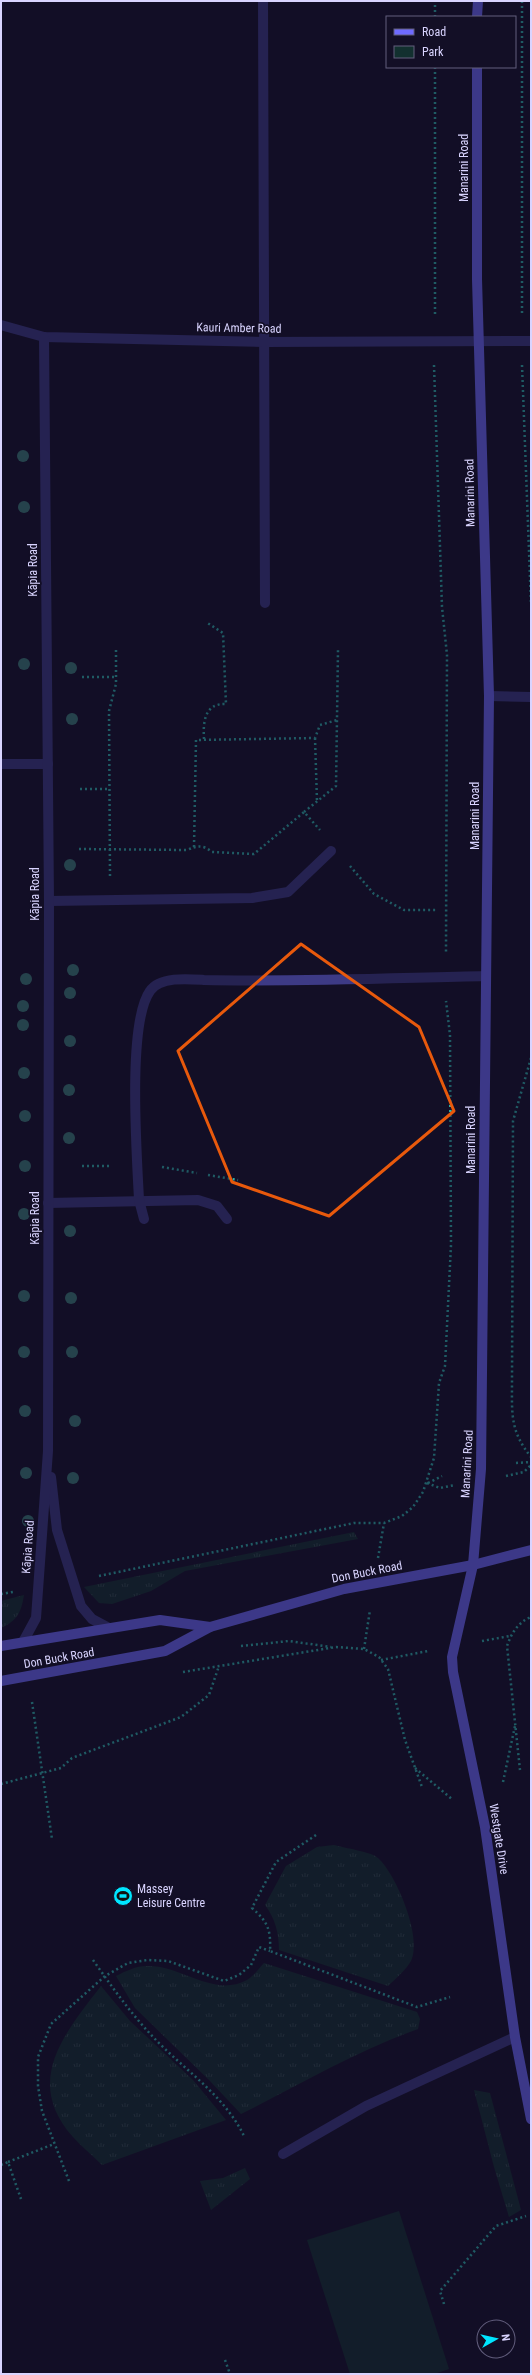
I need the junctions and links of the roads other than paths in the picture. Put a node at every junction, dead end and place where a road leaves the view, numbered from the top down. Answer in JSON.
{"nodes":[{"id":1,"x":263,"y":1,"type":"edge"},
{"id":2,"x":478,"y":1,"type":"edge"},
{"id":3,"x":477,"y":16,"type":"edge"},
{"id":4,"x":477,"y":68,"type":"edge"},
{"id":5,"x":1,"y":325,"type":"edge"},
{"id":6,"x":44,"y":337,"type":"junction"},
{"id":7,"x":531,"y":341,"type":"edge"},
{"id":8,"x":264,"y":342,"type":"junction"},
{"id":9,"x":479,"y":342,"type":"junction"},
{"id":10,"x":265,"y":603,"type":"dead end"},
{"id":11,"x":489,"y":696,"type":"junction"},
{"id":12,"x":531,"y":697,"type":"edge"},
{"id":13,"x":1,"y":764,"type":"edge"},
{"id":14,"x":48,"y":764,"type":"junction"},
{"id":15,"x":331,"y":851,"type":"dead end"},
{"id":16,"x":49,"y":901,"type":"junction"},
{"id":17,"x":486,"y":976,"type":"junction"},
{"id":18,"x":138,"y":1200,"type":"junction"},
{"id":19,"x":48,"y":1203,"type":"junction"},
{"id":20,"x":144,"y":1219,"type":"dead end"},
{"id":21,"x":227,"y":1219,"type":"dead end"},
{"id":22,"x":48,"y":1451,"type":"junction"},
{"id":23,"x":531,"y":1550,"type":"edge"},
{"id":24,"x":473,"y":1565,"type":"junction"},
{"id":25,"x":107,"y":1627,"type":"junction"},
{"id":26,"x":210,"y":1627,"type":"junction"},
{"id":27,"x":23,"y":1642,"type":"junction"},
{"id":28,"x":1,"y":1646,"type":"edge"},
{"id":29,"x":1,"y":1681,"type":"edge"},
{"id":30,"x":515,"y":2037,"type":"junction"},
{"id":31,"x":531,"y":2119,"type":"edge"},
{"id":32,"x":283,"y":2154,"type":"dead end"}],
"edges":[{"from":1,"to":8,"type":"street"},
{"from":2,"to":3,"type":"street"},
{"from":4,"to":9,"type":"street","name":"Manarini Road"},
{"from":5,"to":6,"type":"street","name":"Kauri Amber Road"},
{"from":6,"to":8,"type":"street","name":"Kauri Amber Road"},
{"from":6,"to":14,"type":"street","name":"Kāpia Road"},
{"from":7,"to":9,"type":"street","name":"Kauri Amber Road"},
{"from":8,"to":9,"type":"street","name":"Kauri Amber Road"},
{"from":8,"to":10,"type":"street"},
{"from":9,"to":11,"type":"street","name":"Manarini Road"},
{"from":11,"to":12,"type":"street"},
{"from":11,"to":17,"type":"street","name":"Manarini Road"},
{"from":13,"to":14,"type":"street"},
{"from":14,"to":16,"type":"street","name":"Kāpia Road"},
{"from":15,"to":16,"type":"street"},
{"from":16,"to":19,"type":"street","name":"Kāpia Road"},
{"from":17,"to":18,"type":"street"},
{"from":17,"to":24,"type":"street","name":"Manarini Road"},
{"from":18,"to":19,"type":"street"},
{"from":18,"to":20,"type":"street"},
{"from":18,"to":21,"type":"street"},
{"from":19,"to":22,"type":"street","name":"Kāpia Road"},
{"from":22,"to":25,"type":"street","name":"Kāpia Road"},
{"from":22,"to":27,"type":"street","name":"Kāpia Road"},
{"from":23,"to":24,"type":"street","name":"Don Buck Road"},
{"from":24,"to":26,"type":"street","name":"Don Buck Road"},
{"from":24,"to":30,"type":"street","name":"Westgate Drive"},
{"from":25,"to":26,"type":"street","name":"Don Buck Road"},
{"from":25,"to":27,"type":"street","name":"Don Buck Road"},
{"from":26,"to":29,"type":"street","name":"Don Buck Road"},
{"from":27,"to":28,"type":"street","name":"Don Buck Road"},
{"from":30,"to":31,"type":"street","name":"Westgate Drive"},
{"from":30,"to":32,"type":"street"}]}
